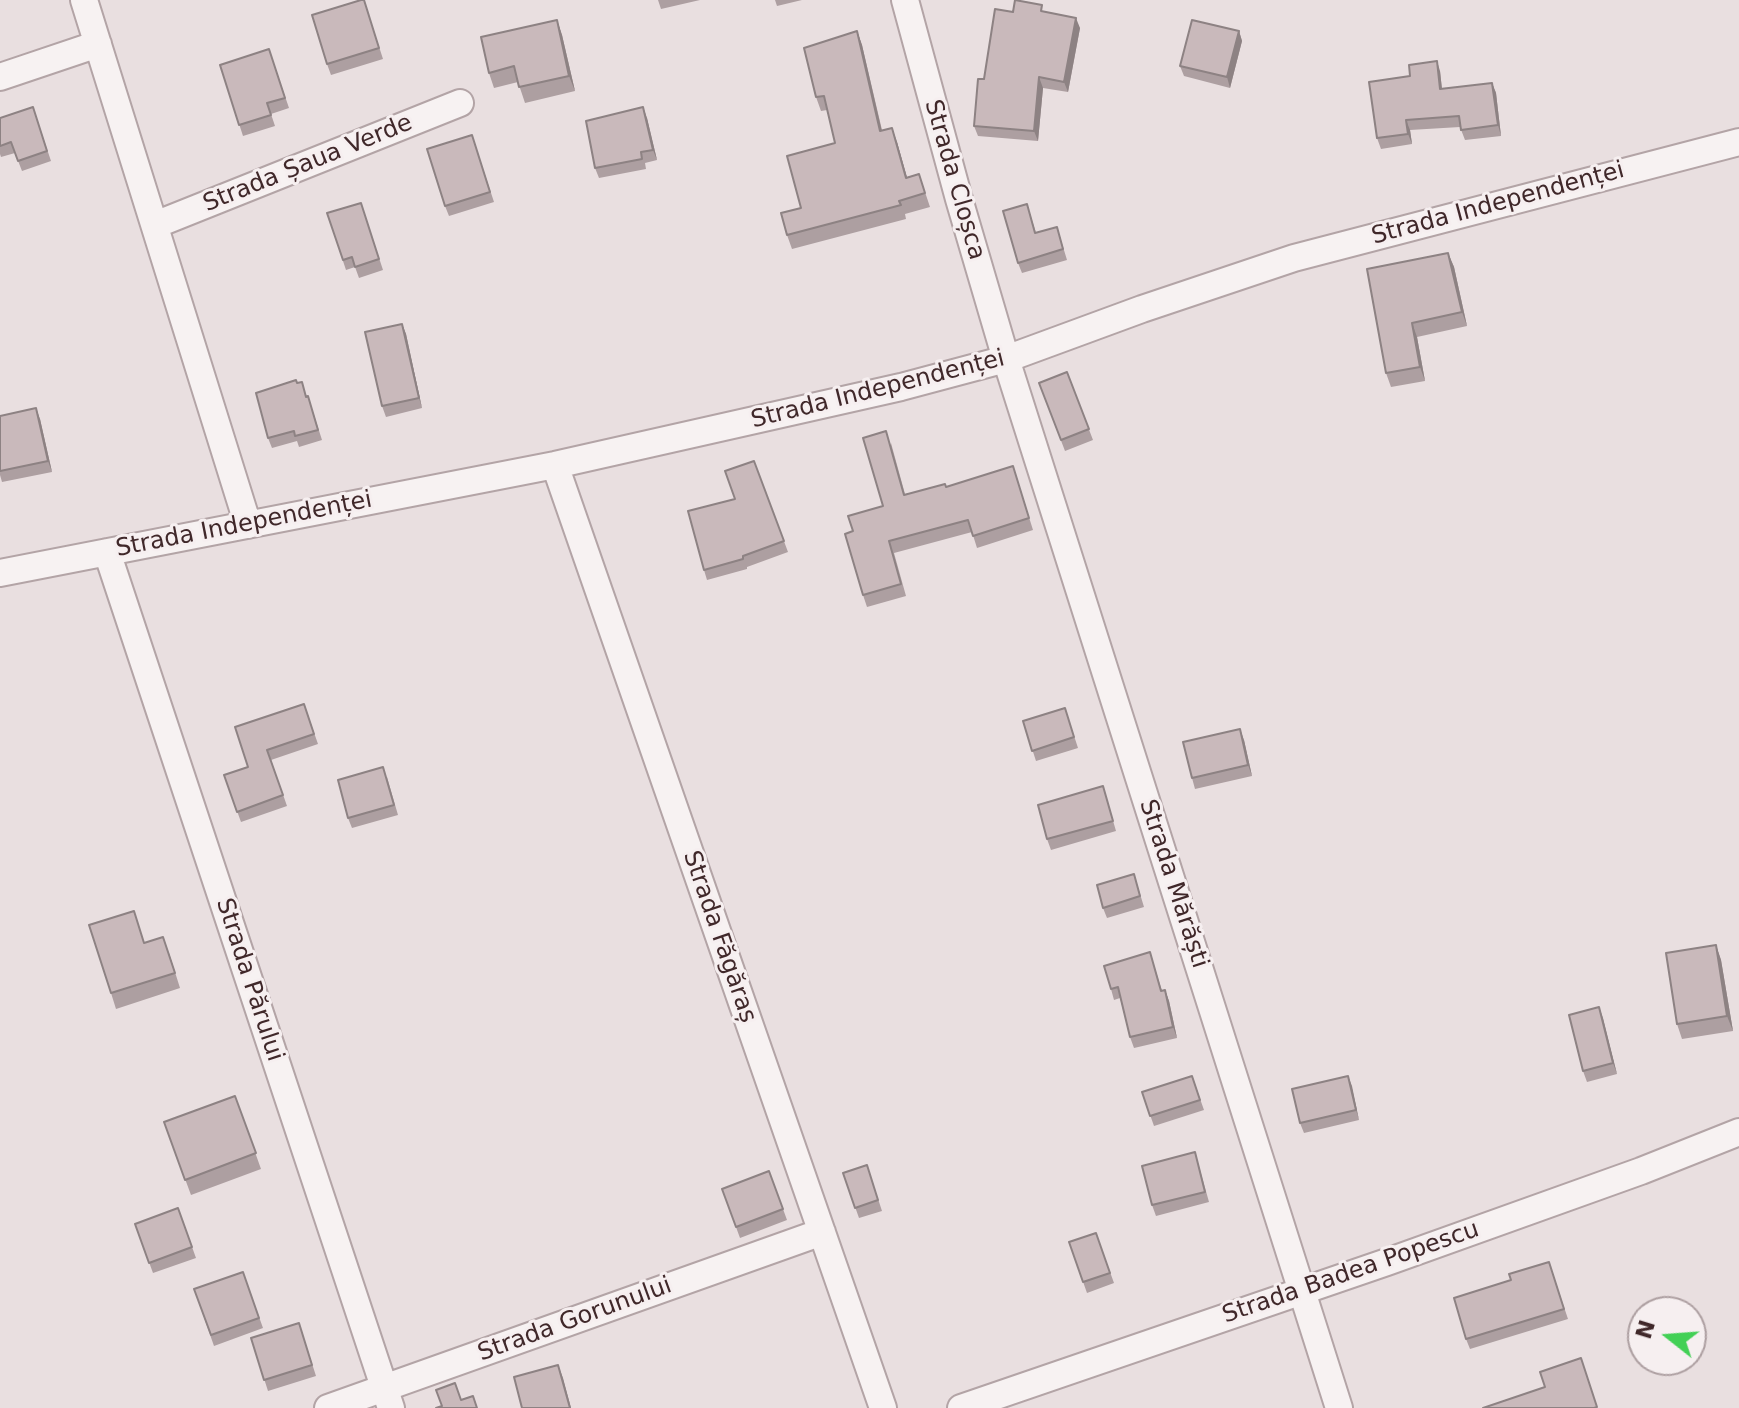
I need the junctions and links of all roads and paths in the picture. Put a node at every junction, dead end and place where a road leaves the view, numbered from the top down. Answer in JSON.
{"nodes":[{"id":1,"x":84,"y":0,"type":"edge"},
{"id":2,"x":905,"y":0,"type":"edge"},
{"id":3,"x":98,"y":44,"type":"junction"},
{"id":4,"x":0,"y":77,"type":"edge"},
{"id":5,"x":460,"y":103,"type":"dead end"},
{"id":6,"x":1739,"y":142,"type":"edge"},
{"id":7,"x":155,"y":225,"type":"junction"},
{"id":8,"x":1006,"y":359,"type":"junction"},
{"id":9,"x":555,"y":465,"type":"junction"},
{"id":10,"x":248,"y":525,"type":"junction"},
{"id":11,"x":107,"y":552,"type":"junction"},
{"id":12,"x":0,"y":573,"type":"edge"},
{"id":13,"x":1739,"y":1132,"type":"edge"},
{"id":14,"x":822,"y":1232,"type":"junction"},
{"id":15,"x":1302,"y":1290,"type":"junction"},
{"id":16,"x":388,"y":1398,"type":"edge"},
{"id":17,"x":328,"y":1408,"type":"edge"},
{"id":18,"x":883,"y":1408,"type":"edge"},
{"id":19,"x":961,"y":1408,"type":"edge"},
{"id":20,"x":1339,"y":1408,"type":"edge"}],
"edges":[{"from":1,"to":3,"type":"street"},
{"from":2,"to":8,"type":"street","name":"Strada Cloșca"},
{"from":3,"to":4,"type":"street"},
{"from":3,"to":7,"type":"street"},
{"from":5,"to":7,"type":"street","name":"Strada Șaua Verde"},
{"from":6,"to":8,"type":"street","name":"Strada Independenței"},
{"from":7,"to":10,"type":"street"},
{"from":8,"to":9,"type":"street","name":"Strada Independenței"},
{"from":8,"to":15,"type":"street","name":"Strada Mărăști"},
{"from":9,"to":10,"type":"street","name":"Strada Independenței"},
{"from":9,"to":14,"type":"street","name":"Strada Făgăraș"},
{"from":10,"to":11,"type":"street","name":"Strada Independenței"},
{"from":11,"to":12,"type":"street","name":"Strada Independenței"},
{"from":11,"to":16,"type":"street","name":"Strada Părului"},
{"from":13,"to":15,"type":"street","name":"Strada Badea Popescu"},
{"from":14,"to":16,"type":"street","name":"Strada Gorunului"},
{"from":14,"to":18,"type":"street","name":"Strada Făgăraș"},
{"from":15,"to":19,"type":"street","name":"Strada Badea Popescu"},
{"from":15,"to":20,"type":"street","name":"Strada Mărăști"},
{"from":16,"to":17,"type":"street","name":"Strada Gorunului"}]}
